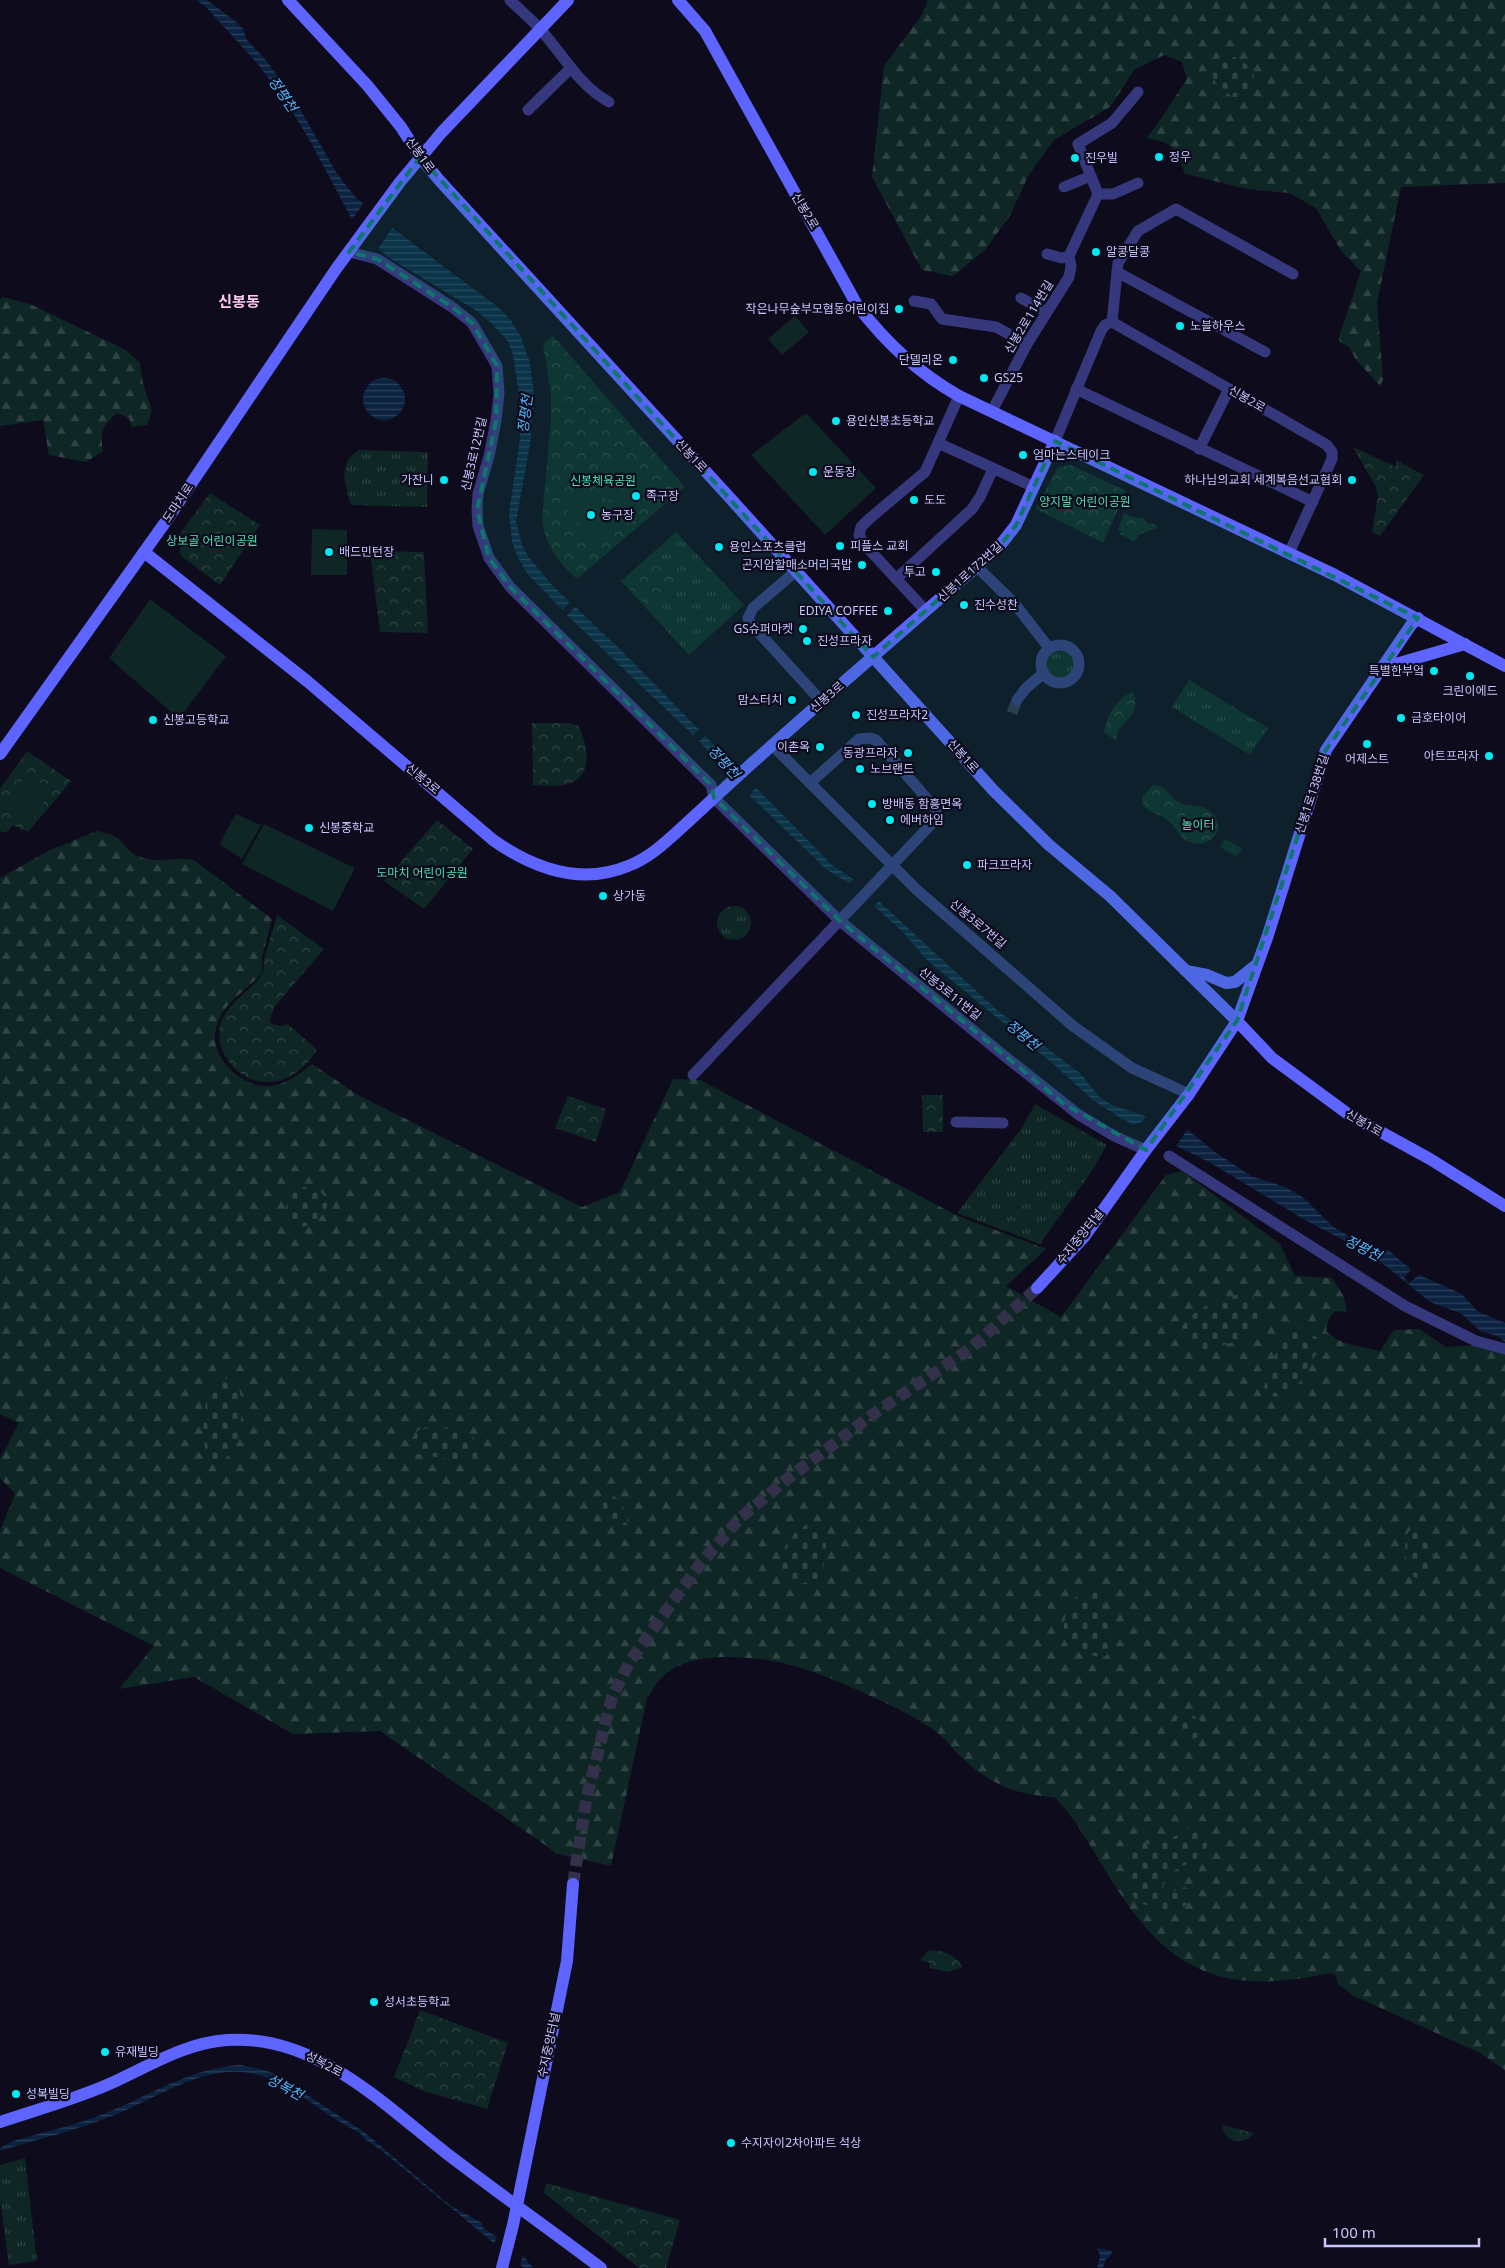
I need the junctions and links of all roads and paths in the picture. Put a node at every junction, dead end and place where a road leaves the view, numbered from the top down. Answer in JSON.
{"nodes":[{"id":1,"x":288,"y":0,"type":"edge"},
{"id":2,"x":510,"y":0,"type":"edge"},
{"id":3,"x":568,"y":0,"type":"edge"},
{"id":4,"x":678,"y":0,"type":"edge"},
{"id":5,"x":541,"y":30,"type":"junction"},
{"id":6,"x":571,"y":68,"type":"junction"},
{"id":7,"x":1138,"y":92,"type":"dead end"},
{"id":8,"x":609,"y":102,"type":"dead end"},
{"id":9,"x":528,"y":110,"type":"dead end"},
{"id":10,"x":420,"y":157,"type":"junction"},
{"id":11,"x":1091,"y":176,"type":"junction"},
{"id":12,"x":1138,"y":183,"type":"dead end"},
{"id":13,"x":1064,"y":187,"type":"dead end"},
{"id":14,"x":1098,"y":194,"type":"junction"},
{"id":15,"x":350,"y":250,"type":"junction"},
{"id":16,"x":1047,"y":254,"type":"dead end"},
{"id":17,"x":1069,"y":256,"type":"junction"},
{"id":18,"x":1117,"y":272,"type":"junction"},
{"id":19,"x":1292,"y":274,"type":"dead end"},
{"id":20,"x":1021,"y":298,"type":"dead end"},
{"id":21,"x":914,"y":301,"type":"dead end"},
{"id":22,"x":1046,"y":312,"type":"junction"},
{"id":23,"x":1112,"y":322,"type":"junction"},
{"id":24,"x":1027,"y":344,"type":"junction"},
{"id":25,"x":1265,"y":352,"type":"dead end"},
{"id":26,"x":1076,"y":389,"type":"junction"},
{"id":27,"x":1230,"y":389,"type":"junction"},
{"id":28,"x":959,"y":396,"type":"junction"},
{"id":29,"x":992,"y":411,"type":"junction"},
{"id":30,"x":1055,"y":441,"type":"junction"},
{"id":31,"x":938,"y":443,"type":"junction"},
{"id":32,"x":1199,"y":449,"type":"junction"},
{"id":33,"x":993,"y":468,"type":"junction"},
{"id":34,"x":1034,"y":488,"type":"junction"},
{"id":35,"x":1312,"y":502,"type":"junction"},
{"id":36,"x":144,"y":552,"type":"junction"},
{"id":37,"x":1289,"y":553,"type":"junction"},
{"id":38,"x":977,"y":567,"type":"junction"},
{"id":39,"x":796,"y":571,"type":"junction"},
{"id":40,"x":896,"y":579,"type":"junction"},
{"id":41,"x":926,"y":611,"type":"junction"},
{"id":42,"x":1418,"y":618,"type":"junction"},
{"id":43,"x":1465,"y":644,"type":"junction"},
{"id":44,"x":1049,"y":648,"type":"junction"},
{"id":45,"x":873,"y":657,"type":"junction"},
{"id":46,"x":1505,"y":666,"type":"edge"},
{"id":47,"x":1382,"y":668,"type":"junction"},
{"id":48,"x":1044,"y":673,"type":"junction"},
{"id":49,"x":1017,"y":700,"type":"tunnel mouth"},
{"id":50,"x":822,"y":702,"type":"junction"},
{"id":51,"x":772,"y":745,"type":"junction"},
{"id":52,"x":0,"y":754,"type":"edge"},
{"id":53,"x":810,"y":783,"type":"junction"},
{"id":54,"x":719,"y":793,"type":"junction"},
{"id":55,"x":891,"y":865,"type":"junction"},
{"id":56,"x":840,"y":921,"type":"junction"},
{"id":57,"x":1257,"y":964,"type":"junction"},
{"id":58,"x":1186,"y":971,"type":"junction"},
{"id":59,"x":1237,"y":1021,"type":"junction"},
{"id":60,"x":693,"y":1074,"type":"dead end"},
{"id":61,"x":1189,"y":1094,"type":"junction"},
{"id":62,"x":956,"y":1122,"type":"dead end"},
{"id":63,"x":1002,"y":1123,"type":"dead end"},
{"id":64,"x":1147,"y":1148,"type":"junction"},
{"id":65,"x":1169,"y":1156,"type":"dead end"},
{"id":66,"x":1505,"y":1206,"type":"edge"},
{"id":67,"x":1037,"y":1288,"type":"tunnel mouth"},
{"id":68,"x":1505,"y":1349,"type":"edge"},
{"id":69,"x":573,"y":1884,"type":"tunnel mouth"},
{"id":70,"x":0,"y":2122,"type":"edge"},
{"id":71,"x":517,"y":2205,"type":"junction"},
{"id":72,"x":502,"y":2268,"type":"edge"},
{"id":73,"x":601,"y":2268,"type":"edge"}],
"edges":[{"from":1,"to":10,"type":"street","name":"신봉1로"},
{"from":2,"to":5,"type":"street"},
{"from":3,"to":5,"type":"street"},
{"from":4,"to":28,"type":"street","name":"신봉2로"},
{"from":5,"to":6,"type":"street"},
{"from":5,"to":10,"type":"street"},
{"from":6,"to":8,"type":"street"},
{"from":6,"to":9,"type":"street"},
{"from":7,"to":11,"type":"street"},
{"from":10,"to":15,"type":"street","name":"도마치로"},
{"from":10,"to":39,"type":"street","name":"신봉1로"},
{"from":11,"to":13,"type":"street"},
{"from":11,"to":14,"type":"street"},
{"from":12,"to":14,"type":"street"},
{"from":14,"to":17,"type":"street","name":"신봉2로114번길"},
{"from":15,"to":36,"type":"street","name":"도마치로"},
{"from":15,"to":54,"type":"street","name":"신봉3로12번길"},
{"from":16,"to":17,"type":"street"},
{"from":17,"to":22,"type":"street","name":"신봉2로114번길"},
{"from":18,"to":19,"type":"street"},
{"from":18,"to":23,"type":"street"},
{"from":18,"to":25,"type":"street"},
{"from":20,"to":22,"type":"street"},
{"from":21,"to":24,"type":"street"},
{"from":22,"to":24,"type":"street","name":"신봉2로114번길"},
{"from":23,"to":26,"type":"street"},
{"from":23,"to":27,"type":"street","name":"신봉2로"},
{"from":24,"to":29,"type":"street","name":"신봉2로114번길"},
{"from":26,"to":30,"type":"street"},
{"from":26,"to":32,"type":"street"},
{"from":27,"to":32,"type":"street"},
{"from":27,"to":35,"type":"street","name":"신봉2로"},
{"from":28,"to":29,"type":"street","name":"신봉2로"},
{"from":28,"to":31,"type":"street"},
{"from":29,"to":30,"type":"street","name":"신봉2로"},
{"from":30,"to":34,"type":"street","name":"신봉1로172번길"},
{"from":30,"to":37,"type":"street","name":"신봉2로"},
{"from":31,"to":33,"type":"street"},
{"from":31,"to":40,"type":"street"},
{"from":32,"to":35,"type":"street"},
{"from":33,"to":34,"type":"street"},
{"from":33,"to":40,"type":"street"},
{"from":34,"to":38,"type":"street","name":"신봉1로172번길"},
{"from":35,"to":37,"type":"street","name":"신봉2로"},
{"from":36,"to":52,"type":"street","name":"도마치로"},
{"from":36,"to":54,"type":"street","name":"신봉3로"},
{"from":37,"to":42,"type":"street","name":"신봉2로"},
{"from":38,"to":41,"type":"street","name":"신봉1로172번길"},
{"from":38,"to":44,"type":"street"},
{"from":39,"to":45,"type":"street","name":"신봉1로"},
{"from":39,"to":50,"type":"street"},
{"from":40,"to":41,"type":"street"},
{"from":41,"to":45,"type":"street","name":"신봉1로172번길"},
{"from":42,"to":43,"type":"street","name":"신봉2로"},
{"from":42,"to":47,"type":"street","name":"신봉1로138번길"},
{"from":43,"to":46,"type":"street","name":"신봉2로"},
{"from":43,"to":47,"type":"street"},
{"from":44,"to":48,"type":"street"},
{"from":44,"to":48,"type":"street"},
{"from":45,"to":50,"type":"street","name":"신봉3로"},
{"from":45,"to":58,"type":"street","name":"신봉1로"},
{"from":47,"to":57,"type":"street","name":"신봉1로138번길"},
{"from":48,"to":49,"type":"street"},
{"from":50,"to":51,"type":"street","name":"신봉3로"},
{"from":51,"to":53,"type":"street","name":"신봉3로7번길"},
{"from":51,"to":54,"type":"street","name":"신봉3로"},
{"from":53,"to":55,"type":"street","name":"신봉3로7번길"},
{"from":53,"to":55,"type":"street"},
{"from":54,"to":56,"type":"street","name":"신봉3로11번길"},
{"from":55,"to":56,"type":"street"},
{"from":55,"to":61,"type":"street","name":"신봉3로7번길"},
{"from":56,"to":60,"type":"street"},
{"from":56,"to":64,"type":"street","name":"신봉3로11번길"},
{"from":57,"to":58,"type":"street"},
{"from":57,"to":59,"type":"street","name":"신봉1로138번길"},
{"from":58,"to":59,"type":"street","name":"신봉1로"},
{"from":59,"to":61,"type":"street"},
{"from":59,"to":66,"type":"street","name":"신봉1로"},
{"from":61,"to":64,"type":"street"},
{"from":62,"to":63,"type":"street"},
{"from":64,"to":67,"type":"street","name":"수지중앙터널"},
{"from":65,"to":68,"type":"street"},
{"from":69,"to":71,"type":"street","name":"수지중앙터널"},
{"from":70,"to":71,"type":"street","name":"성복2로"},
{"from":71,"to":72,"type":"street","name":"수지중앙터널"},
{"from":71,"to":73,"type":"street","name":"성복2로"}]}
